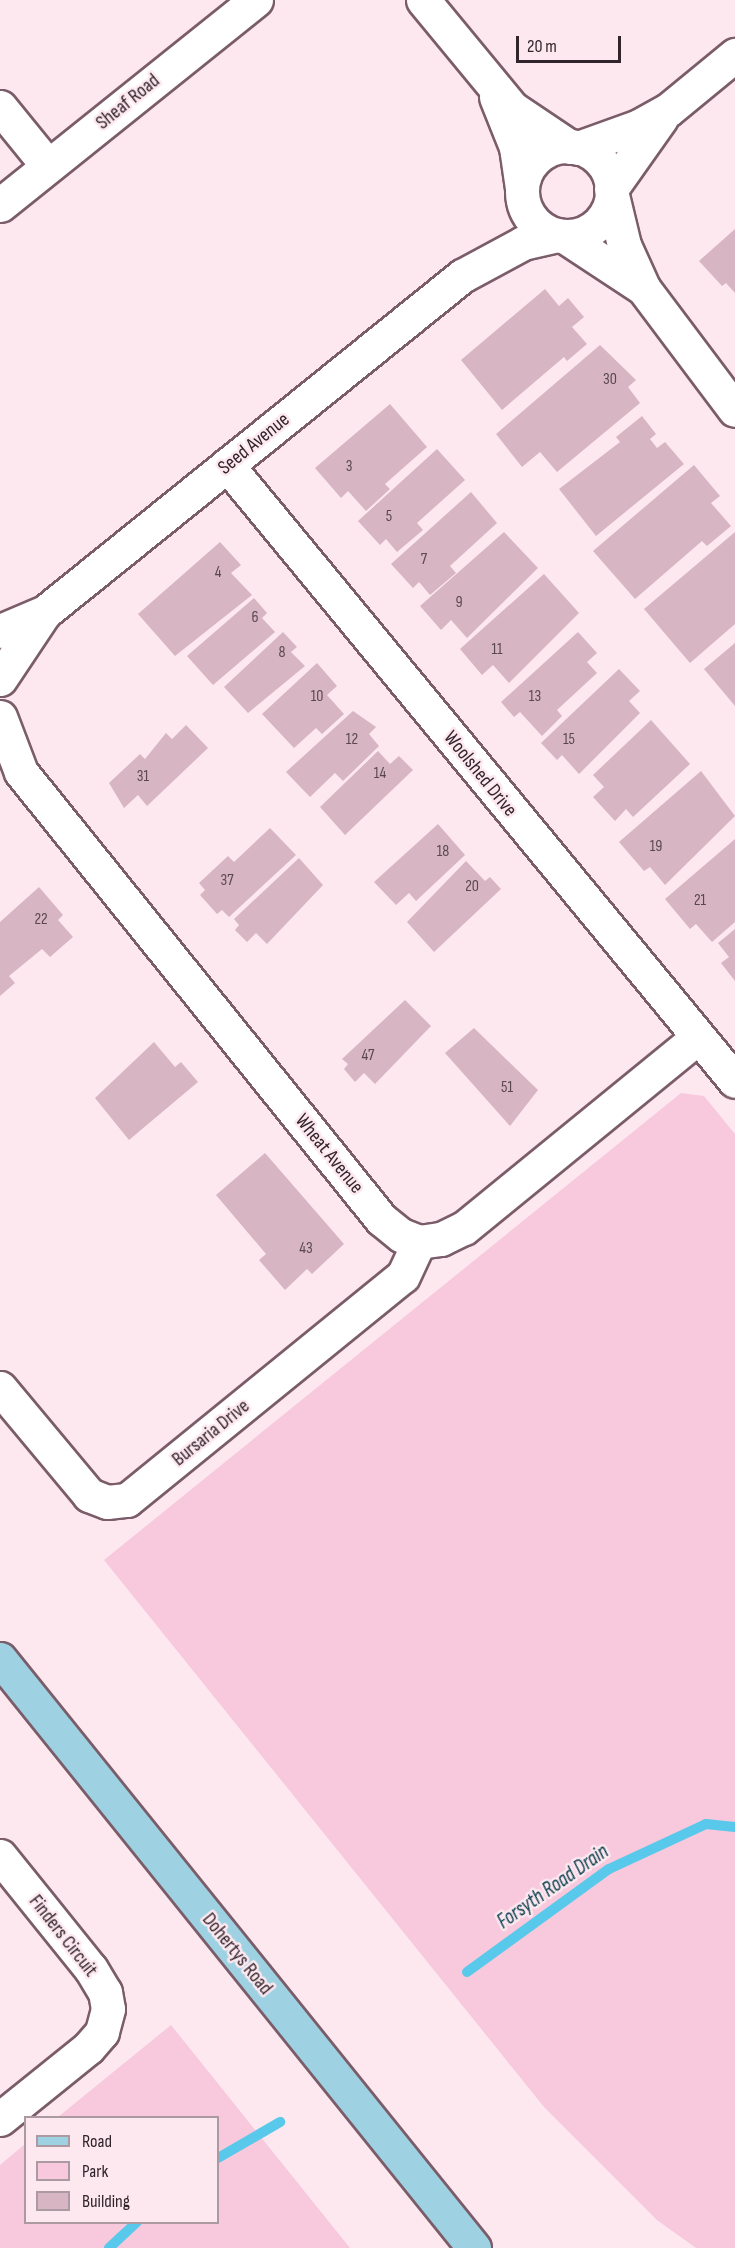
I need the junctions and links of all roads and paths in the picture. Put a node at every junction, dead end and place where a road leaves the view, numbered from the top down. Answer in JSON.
{"nodes":[{"id":1,"x":256,"y":0,"type":"edge"},
{"id":2,"x":423,"y":0,"type":"edge"},
{"id":3,"x":735,"y":55,"type":"edge"},
{"id":4,"x":487,"y":79,"type":"junction"},
{"id":5,"x":0,"y":107,"type":"edge"},
{"id":6,"x":668,"y":110,"type":"junction"},
{"id":7,"x":574,"y":148,"type":"junction"},
{"id":8,"x":48,"y":166,"type":"junction"},
{"id":9,"x":522,"y":192,"type":"junction"},
{"id":10,"x":612,"y":192,"type":"junction"},
{"id":11,"x":0,"y":205,"type":"edge"},
{"id":12,"x":560,"y":236,"type":"junction"},
{"id":13,"x":462,"y":276,"type":"junction"},
{"id":14,"x":644,"y":290,"type":"junction"},
{"id":15,"x":735,"y":410,"type":"edge"},
{"id":16,"x":227,"y":465,"type":"junction"},
{"id":17,"x":45,"y":612,"type":"junction"},
{"id":18,"x":0,"y":631,"type":"edge"},
{"id":19,"x":0,"y":679,"type":"edge"},
{"id":20,"x":0,"y":717,"type":"edge"},
{"id":21,"x":0,"y":760,"type":"edge"},
{"id":22,"x":30,"y":784,"type":"junction"},
{"id":23,"x":697,"y":1038,"type":"junction"},
{"id":24,"x":735,"y":1081,"type":"edge"},
{"id":25,"x":419,"y":1242,"type":"junction"},
{"id":26,"x":0,"y":1388,"type":"edge"},
{"id":27,"x":0,"y":1659,"type":"edge"},
{"id":28,"x":0,"y":1856,"type":"edge"},
{"id":29,"x":0,"y":2120,"type":"edge"},
{"id":30,"x":474,"y":2248,"type":"edge"}],
"edges":[{"from":1,"to":8,"type":"street","name":"Sheaf Road"},
{"from":2,"to":4,"type":"street"},
{"from":3,"to":6,"type":"street"},
{"from":4,"to":7,"type":"street"},
{"from":4,"to":9,"type":"street"},
{"from":5,"to":8,"type":"street"},
{"from":6,"to":7,"type":"street"},
{"from":6,"to":10,"type":"street"},
{"from":7,"to":9,"type":"street"},
{"from":7,"to":10,"type":"street"},
{"from":8,"to":11,"type":"street","name":"Sheaf Road"},
{"from":9,"to":12,"type":"street"},
{"from":9,"to":13,"type":"street","name":"Seed Avenue"},
{"from":10,"to":12,"type":"street"},
{"from":10,"to":14,"type":"street"},
{"from":12,"to":13,"type":"street","name":"Seed Avenue"},
{"from":12,"to":14,"type":"street"},
{"from":13,"to":16,"type":"street","name":"Seed Avenue"},
{"from":14,"to":15,"type":"street"},
{"from":16,"to":17,"type":"street","name":"Seed Avenue"},
{"from":16,"to":23,"type":"street","name":"Woolshed Drive"},
{"from":17,"to":18,"type":"street","name":"Seed Avenue"},
{"from":17,"to":19,"type":"street","name":"Seed Avenue"},
{"from":20,"to":22,"type":"street","name":"Wheat Avenue"},
{"from":21,"to":22,"type":"street","name":"Wheat Avenue"},
{"from":22,"to":25,"type":"street","name":"Wheat Avenue"},
{"from":23,"to":24,"type":"street","name":"Woolshed Drive"},
{"from":23,"to":25,"type":"street"},
{"from":25,"to":26,"type":"street","name":"Bursaria Drive"},
{"from":27,"to":30,"type":"main road","name":"Dohertys Road"},
{"from":28,"to":29,"type":"street","name":"Finders Circuit"}]}
